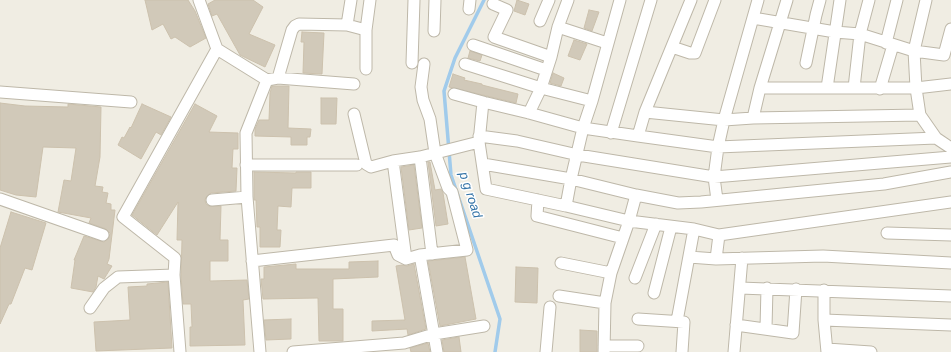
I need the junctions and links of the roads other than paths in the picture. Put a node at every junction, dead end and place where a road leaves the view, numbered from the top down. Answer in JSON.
{"nodes":[{"id":1,"x":199,"y":0,"type":"edge"},
{"id":2,"x":351,"y":0,"type":"edge"},
{"id":3,"x":370,"y":0,"type":"edge"},
{"id":4,"x":414,"y":0,"type":"edge"},
{"id":5,"x":435,"y":0,"type":"edge"},
{"id":6,"x":549,"y":0,"type":"edge"},
{"id":7,"x":568,"y":0,"type":"edge"},
{"id":8,"x":620,"y":0,"type":"edge"},
{"id":9,"x":651,"y":0,"type":"edge"},
{"id":10,"x":691,"y":0,"type":"edge"},
{"id":11,"x":715,"y":0,"type":"edge"},
{"id":12,"x":758,"y":0,"type":"edge"},
{"id":13,"x":787,"y":0,"type":"edge"},
{"id":14,"x":820,"y":0,"type":"edge"},
{"id":15,"x":840,"y":0,"type":"edge"},
{"id":16,"x":869,"y":0,"type":"edge"},
{"id":17,"x":897,"y":0,"type":"edge"},
{"id":18,"x":926,"y":0,"type":"edge"},
{"id":19,"x":493,"y":4,"type":"dead end"},
{"id":20,"x":753,"y":18,"type":"junction"},
{"id":21,"x":540,"y":21,"type":"dead end"},
{"id":22,"x":780,"y":23,"type":"junction"},
{"id":23,"x":347,"y":25,"type":"junction"},
{"id":24,"x":558,"y":27,"type":"junction"},
{"id":25,"x":813,"y":28,"type":"junction"},
{"id":26,"x":951,"y":29,"type":"edge"},
{"id":27,"x":366,"y":30,"type":"junction"},
{"id":28,"x":434,"y":31,"type":"dead end"},
{"id":29,"x":835,"y":32,"type":"junction"},
{"id":30,"x":860,"y":34,"type":"junction"},
{"id":31,"x":607,"y":43,"type":"junction"},
{"id":32,"x":472,"y":45,"type":"dead end"},
{"id":33,"x":893,"y":45,"type":"junction"},
{"id":34,"x":672,"y":47,"type":"junction"},
{"id":35,"x":217,"y":49,"type":"junction"},
{"id":36,"x":914,"y":51,"type":"junction"},
{"id":37,"x":948,"y":55,"type":"edge"},
{"id":38,"x":551,"y":57,"type":"junction"},
{"id":39,"x":412,"y":63,"type":"dead end"},
{"id":40,"x":806,"y":63,"type":"dead end"},
{"id":41,"x":424,"y":64,"type":"dead end"},
{"id":42,"x":465,"y":64,"type":"dead end"},
{"id":43,"x":366,"y":69,"type":"dead end"},
{"id":44,"x":546,"y":70,"type":"junction"},
{"id":45,"x":273,"y":79,"type":"junction"},
{"id":46,"x":354,"y":84,"type":"dead end"},
{"id":47,"x":951,"y":84,"type":"edge"},
{"id":48,"x":540,"y":88,"type":"junction"},
{"id":49,"x":760,"y":88,"type":"junction"},
{"id":50,"x":827,"y":88,"type":"junction"},
{"id":51,"x":854,"y":88,"type":"junction"},
{"id":52,"x":880,"y":88,"type":"junction"},
{"id":53,"x":916,"y":88,"type":"junction"},
{"id":54,"x":0,"y":92,"type":"edge"},
{"id":55,"x":454,"y":94,"type":"dead end"},
{"id":56,"x":592,"y":101,"type":"junction"},
{"id":57,"x":131,"y":102,"type":"dead end"},
{"id":58,"x":483,"y":102,"type":"junction"},
{"id":59,"x":645,"y":112,"type":"junction"},
{"id":60,"x":529,"y":113,"type":"junction"},
{"id":61,"x":354,"y":114,"type":"dead end"},
{"id":62,"x":920,"y":115,"type":"junction"},
{"id":63,"x":753,"y":118,"type":"junction"},
{"id":64,"x":724,"y":120,"type":"junction"},
{"id":65,"x":583,"y":128,"type":"junction"},
{"id":66,"x":611,"y":133,"type":"junction"},
{"id":67,"x":638,"y":136,"type":"junction"},
{"id":68,"x":936,"y":138,"type":"junction"},
{"id":69,"x":479,"y":139,"type":"junction"},
{"id":70,"x":950,"y":146,"type":"edge"},
{"id":71,"x":718,"y":147,"type":"junction"},
{"id":72,"x":436,"y":153,"type":"junction"},
{"id":73,"x":578,"y":155,"type":"junction"},
{"id":74,"x":420,"y":157,"type":"junction"},
{"id":75,"x":951,"y":158,"type":"edge"},
{"id":76,"x":393,"y":161,"type":"junction"},
{"id":77,"x":483,"y":164,"type":"junction"},
{"id":78,"x":246,"y":165,"type":"junction"},
{"id":79,"x":357,"y":165,"type":"dead end"},
{"id":80,"x":951,"y":172,"type":"edge"},
{"id":81,"x":714,"y":177,"type":"junction"},
{"id":82,"x":571,"y":179,"type":"junction"},
{"id":83,"x":636,"y":195,"type":"junction"},
{"id":84,"x":247,"y":197,"type":"junction"},
{"id":85,"x":0,"y":199,"type":"edge"},
{"id":86,"x":212,"y":200,"type":"dead end"},
{"id":87,"x":538,"y":200,"type":"junction"},
{"id":88,"x":717,"y":200,"type":"junction"},
{"id":89,"x":951,"y":202,"type":"edge"},
{"id":90,"x":566,"y":206,"type":"junction"},
{"id":91,"x":629,"y":221,"type":"junction"},
{"id":92,"x":656,"y":224,"type":"junction"},
{"id":93,"x":671,"y":226,"type":"junction"},
{"id":94,"x":694,"y":229,"type":"junction"},
{"id":95,"x":887,"y":233,"type":"dead end"},
{"id":96,"x":103,"y":235,"type":"dead end"},
{"id":97,"x":719,"y":235,"type":"junction"},
{"id":98,"x":951,"y":235,"type":"edge"},
{"id":99,"x":623,"y":238,"type":"junction"},
{"id":100,"x":432,"y":254,"type":"junction"},
{"id":101,"x":420,"y":255,"type":"junction"},
{"id":102,"x":689,"y":257,"type":"junction"},
{"id":103,"x":742,"y":258,"type":"junction"},
{"id":104,"x":406,"y":259,"type":"junction"},
{"id":105,"x":716,"y":259,"type":"junction"},
{"id":106,"x":252,"y":261,"type":"junction"},
{"id":107,"x":561,"y":263,"type":"dead end"},
{"id":108,"x":951,"y":263,"type":"edge"},
{"id":109,"x":611,"y":273,"type":"junction"},
{"id":110,"x":174,"y":275,"type":"junction"},
{"id":111,"x":635,"y":278,"type":"dead end"},
{"id":112,"x":740,"y":288,"type":"junction"},
{"id":113,"x":767,"y":288,"type":"junction"},
{"id":114,"x":796,"y":289,"type":"junction"},
{"id":115,"x":824,"y":290,"type":"junction"},
{"id":116,"x":654,"y":292,"type":"dead end"},
{"id":117,"x":559,"y":296,"type":"dead end"},
{"id":118,"x":951,"y":296,"type":"edge"},
{"id":119,"x":605,"y":303,"type":"junction"},
{"id":120,"x":550,"y":307,"type":"dead end"},
{"id":121,"x":90,"y":308,"type":"dead end"},
{"id":122,"x":638,"y":319,"type":"dead end"},
{"id":123,"x":824,"y":320,"type":"junction"},
{"id":124,"x":677,"y":321,"type":"junction"},
{"id":125,"x":736,"y":325,"type":"junction"},
{"id":126,"x":951,"y":325,"type":"edge"},
{"id":127,"x":484,"y":326,"type":"dead end"},
{"id":128,"x":766,"y":328,"type":"junction"},
{"id":129,"x":434,"y":334,"type":"junction"},
{"id":130,"x":638,"y":346,"type":"dead end"},
{"id":131,"x":604,"y":349,"type":"edge"},
{"id":132,"x":827,"y":351,"type":"edge"},
{"id":133,"x":180,"y":352,"type":"edge"},
{"id":134,"x":260,"y":352,"type":"edge"},
{"id":135,"x":293,"y":352,"type":"edge"},
{"id":136,"x":437,"y":352,"type":"edge"},
{"id":137,"x":546,"y":352,"type":"edge"},
{"id":138,"x":682,"y":352,"type":"edge"},
{"id":139,"x":734,"y":352,"type":"edge"},
{"id":140,"x":871,"y":352,"type":"edge"}],
"edges":[{"from":1,"to":35,"type":"street"},
{"from":2,"to":23,"type":"street"},
{"from":3,"to":27,"type":"street"},
{"from":4,"to":39,"type":"street"},
{"from":5,"to":28,"type":"street"},
{"from":6,"to":21,"type":"street"},
{"from":7,"to":24,"type":"street"},
{"from":8,"to":31,"type":"street"},
{"from":9,"to":66,"type":"street"},
{"from":10,"to":34,"type":"street"},
{"from":11,"to":34,"type":"street"},
{"from":12,"to":20,"type":"street"},
{"from":13,"to":22,"type":"street"},
{"from":14,"to":25,"type":"street"},
{"from":15,"to":29,"type":"street"},
{"from":16,"to":30,"type":"street"},
{"from":17,"to":33,"type":"street"},
{"from":18,"to":36,"type":"street"},
{"from":19,"to":38,"type":"street"},
{"from":20,"to":22,"type":"street"},
{"from":20,"to":64,"type":"street"},
{"from":22,"to":25,"type":"street"},
{"from":22,"to":49,"type":"street"},
{"from":23,"to":27,"type":"street"},
{"from":23,"to":45,"type":"street"},
{"from":24,"to":31,"type":"street"},
{"from":24,"to":38,"type":"street"},
{"from":25,"to":29,"type":"street"},
{"from":25,"to":40,"type":"street"},
{"from":26,"to":37,"type":"street"},
{"from":27,"to":43,"type":"street"},
{"from":29,"to":30,"type":"street"},
{"from":29,"to":50,"type":"street"},
{"from":30,"to":33,"type":"street"},
{"from":30,"to":51,"type":"street"},
{"from":31,"to":56,"type":"street"},
{"from":32,"to":44,"type":"street"},
{"from":33,"to":36,"type":"street"},
{"from":33,"to":52,"type":"street"},
{"from":34,"to":59,"type":"street"},
{"from":35,"to":45,"type":"street"},
{"from":35,"to":110,"type":"street"},
{"from":36,"to":37,"type":"street"},
{"from":36,"to":53,"type":"street"},
{"from":38,"to":44,"type":"street"},
{"from":41,"to":72,"type":"street"},
{"from":42,"to":48,"type":"street"},
{"from":44,"to":48,"type":"street"},
{"from":45,"to":46,"type":"street"},
{"from":45,"to":78,"type":"street"},
{"from":47,"to":53,"type":"street"},
{"from":48,"to":56,"type":"street"},
{"from":48,"to":60,"type":"street"},
{"from":49,"to":50,"type":"street"},
{"from":49,"to":63,"type":"street"},
{"from":50,"to":51,"type":"street"},
{"from":51,"to":52,"type":"street"},
{"from":52,"to":53,"type":"street"},
{"from":53,"to":62,"type":"street"},
{"from":54,"to":57,"type":"street"},
{"from":55,"to":58,"type":"street"},
{"from":56,"to":65,"type":"street"},
{"from":58,"to":60,"type":"street"},
{"from":58,"to":69,"type":"street"},
{"from":59,"to":64,"type":"street"},
{"from":59,"to":67,"type":"street"},
{"from":60,"to":65,"type":"street"},
{"from":61,"to":76,"type":"street"},
{"from":62,"to":63,"type":"street"},
{"from":62,"to":68,"type":"street"},
{"from":63,"to":64,"type":"street"},
{"from":64,"to":71,"type":"street"},
{"from":65,"to":66,"type":"street"},
{"from":65,"to":73,"type":"street"},
{"from":66,"to":67,"type":"street"},
{"from":67,"to":71,"type":"street"},
{"from":68,"to":70,"type":"street"},
{"from":68,"to":71,"type":"street"},
{"from":69,"to":72,"type":"street"},
{"from":69,"to":73,"type":"street"},
{"from":69,"to":77,"type":"street"},
{"from":71,"to":81,"type":"street"},
{"from":72,"to":74,"type":"street"},
{"from":72,"to":100,"type":"street"},
{"from":73,"to":81,"type":"street"},
{"from":73,"to":82,"type":"street"},
{"from":74,"to":76,"type":"street"},
{"from":74,"to":100,"type":"street"},
{"from":75,"to":81,"type":"street"},
{"from":76,"to":104,"type":"street"},
{"from":77,"to":82,"type":"street"},
{"from":77,"to":87,"type":"street"},
{"from":78,"to":79,"type":"street"},
{"from":78,"to":84,"type":"street"},
{"from":80,"to":88,"type":"street"},
{"from":81,"to":88,"type":"street"},
{"from":82,"to":83,"type":"street"},
{"from":82,"to":90,"type":"street"},
{"from":83,"to":88,"type":"street"},
{"from":83,"to":91,"type":"street"},
{"from":84,"to":86,"type":"street"},
{"from":84,"to":106,"type":"street"},
{"from":85,"to":96,"type":"street"},
{"from":87,"to":90,"type":"street"},
{"from":87,"to":99,"type":"street"},
{"from":89,"to":97,"type":"street"},
{"from":90,"to":91,"type":"street"},
{"from":91,"to":92,"type":"street"},
{"from":91,"to":99,"type":"street"},
{"from":92,"to":93,"type":"street"},
{"from":92,"to":111,"type":"street"},
{"from":93,"to":94,"type":"street"},
{"from":93,"to":116,"type":"street"},
{"from":94,"to":97,"type":"street"},
{"from":94,"to":102,"type":"street"},
{"from":95,"to":98,"type":"street"},
{"from":97,"to":105,"type":"street"},
{"from":99,"to":109,"type":"street"},
{"from":100,"to":101,"type":"street"},
{"from":101,"to":104,"type":"street"},
{"from":101,"to":129,"type":"street"},
{"from":102,"to":105,"type":"street"},
{"from":102,"to":124,"type":"street"},
{"from":103,"to":105,"type":"street"},
{"from":103,"to":108,"type":"street"},
{"from":103,"to":112,"type":"street"},
{"from":104,"to":106,"type":"street"},
{"from":106,"to":134,"type":"street"},
{"from":107,"to":109,"type":"street"},
{"from":109,"to":119,"type":"street"},
{"from":110,"to":121,"type":"street"},
{"from":110,"to":133,"type":"street"},
{"from":112,"to":113,"type":"street"},
{"from":112,"to":125,"type":"street"},
{"from":113,"to":114,"type":"street"},
{"from":113,"to":128,"type":"street"},
{"from":114,"to":115,"type":"street"},
{"from":114,"to":128,"type":"street"},
{"from":115,"to":118,"type":"street"},
{"from":115,"to":123,"type":"street"},
{"from":117,"to":119,"type":"street"},
{"from":119,"to":131,"type":"street"},
{"from":120,"to":137,"type":"street"},
{"from":122,"to":124,"type":"street"},
{"from":123,"to":126,"type":"street"},
{"from":123,"to":132,"type":"street"},
{"from":124,"to":138,"type":"street"},
{"from":125,"to":128,"type":"street"},
{"from":125,"to":139,"type":"street"},
{"from":127,"to":129,"type":"street"},
{"from":129,"to":135,"type":"street"},
{"from":129,"to":136,"type":"street"},
{"from":130,"to":131,"type":"street"},
{"from":132,"to":140,"type":"street"}]}
